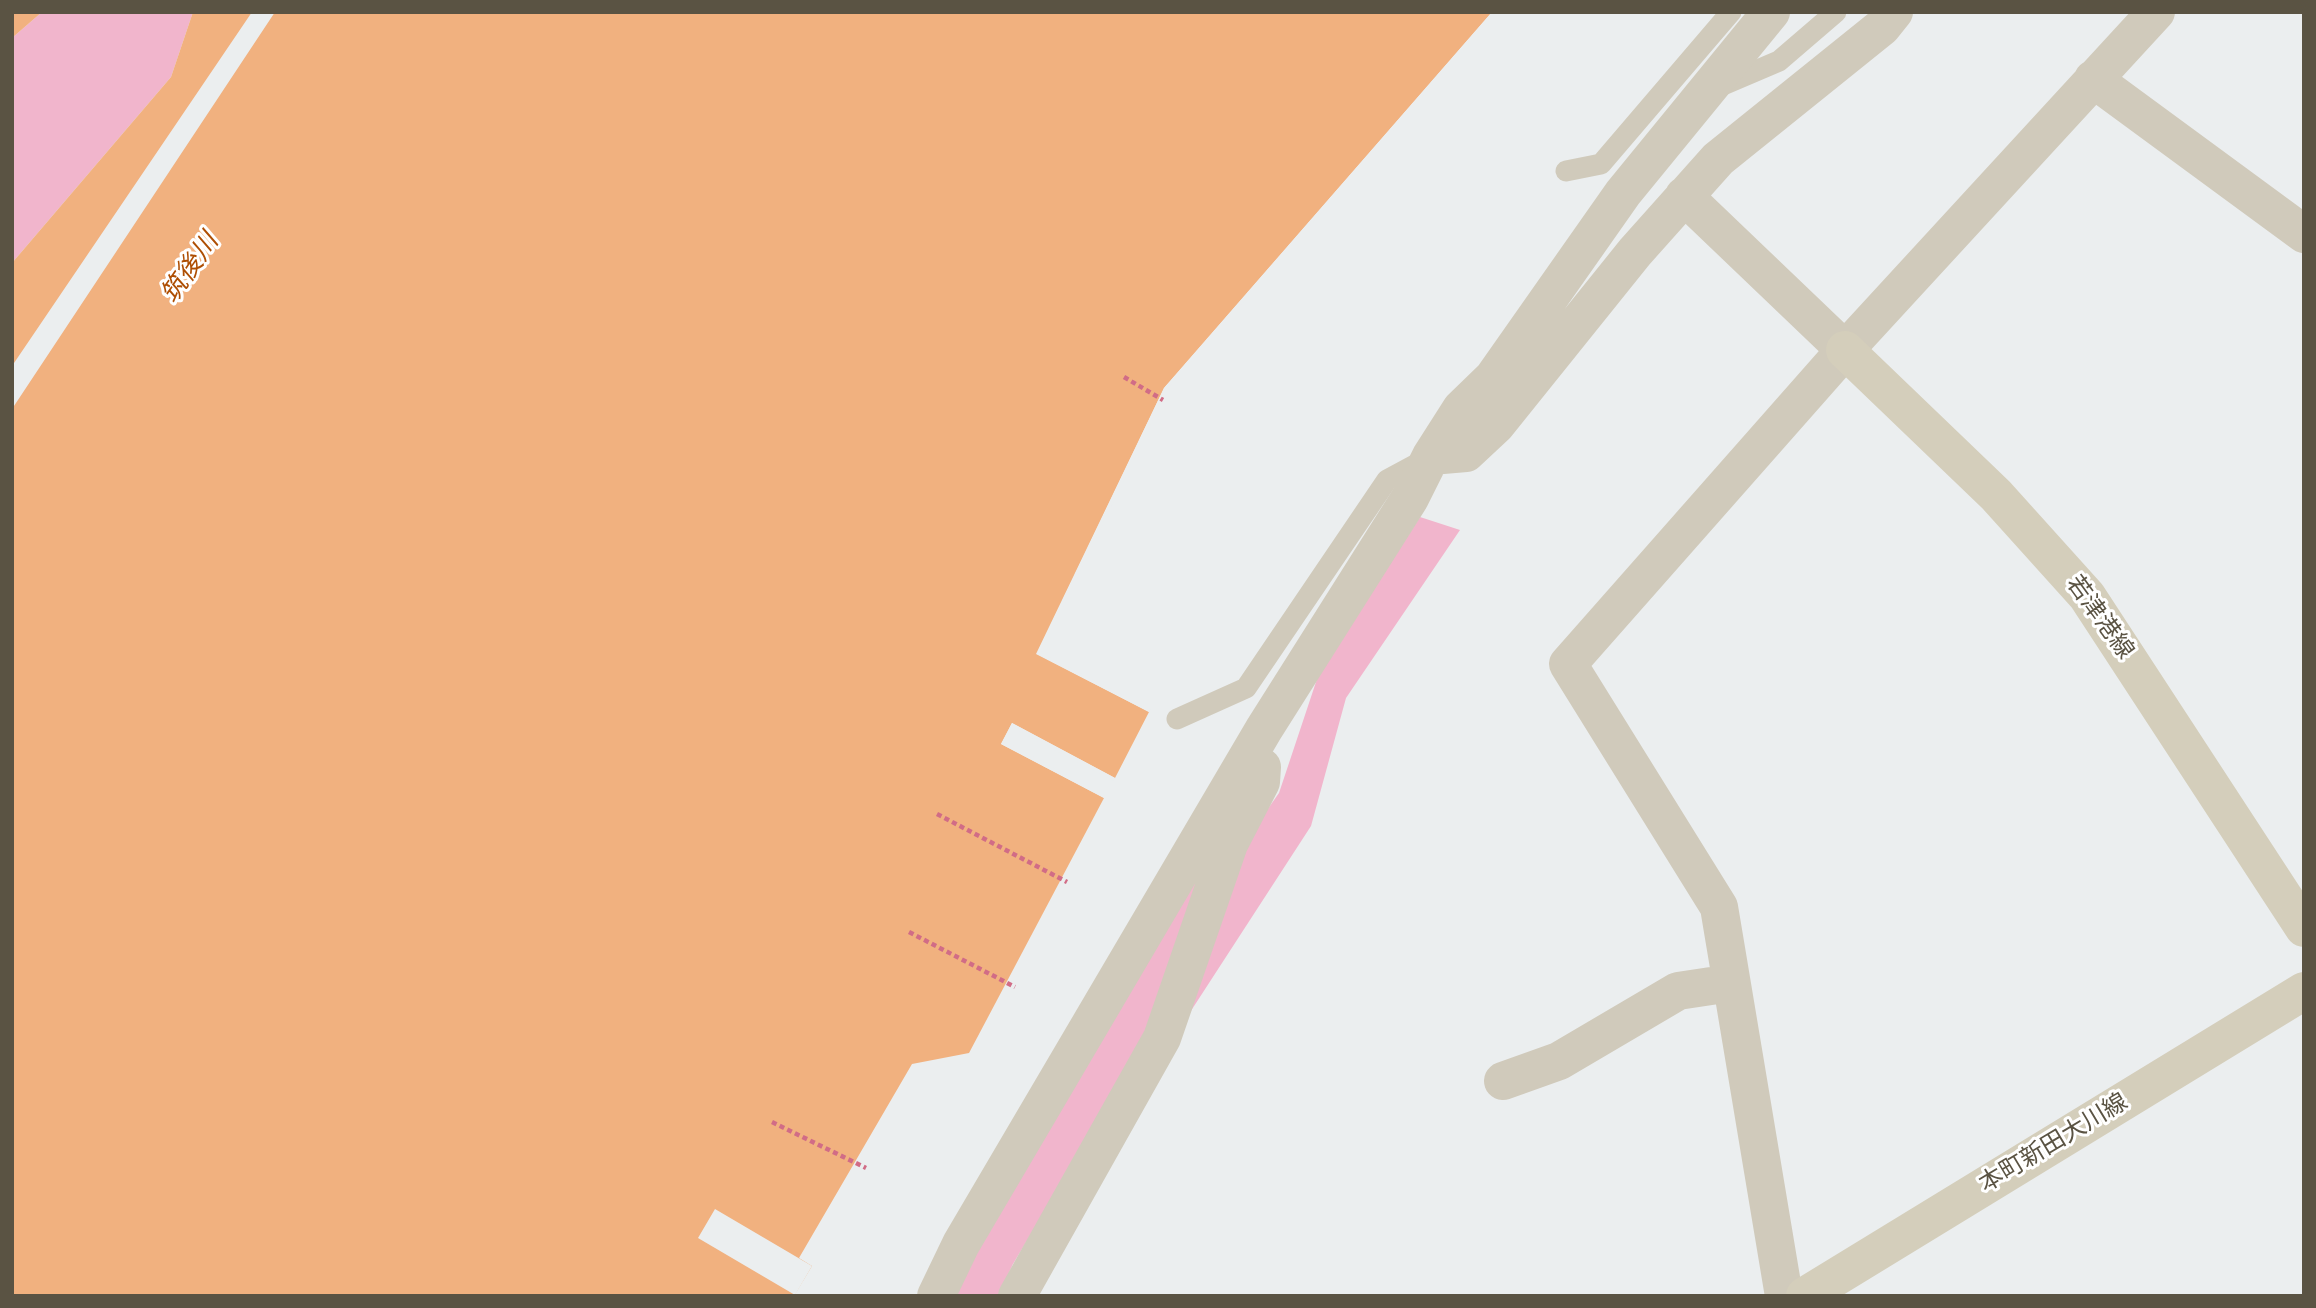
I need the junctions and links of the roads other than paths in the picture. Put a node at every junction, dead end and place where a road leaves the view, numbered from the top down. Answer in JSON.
{"nodes":[{"id":1,"x":1731,"y":12,"type":"edge"},
{"id":2,"x":1771,"y":12,"type":"edge"},
{"id":3,"x":1836,"y":12,"type":"edge"},
{"id":4,"x":1894,"y":12,"type":"edge"},
{"id":5,"x":2156,"y":12,"type":"edge"},
{"id":6,"x":2094,"y":79,"type":"junction"},
{"id":7,"x":1707,"y":92,"type":"junction"},
{"id":8,"x":1566,"y":171,"type":"dead end"},
{"id":9,"x":1684,"y":196,"type":"junction"},
{"id":10,"x":2304,"y":234,"type":"edge"},
{"id":11,"x":1845,"y":350,"type":"junction"},
{"id":12,"x":1431,"y":456,"type":"junction"},
{"id":13,"x":1177,"y":719,"type":"dead end"},
{"id":14,"x":1264,"y":729,"type":"junction"},
{"id":15,"x":2304,"y":928,"type":"edge"},
{"id":16,"x":1731,"y":983,"type":"junction"},
{"id":17,"x":2304,"y":991,"type":"edge"},
{"id":18,"x":1503,"y":1081,"type":"dead end"},
{"id":19,"x":936,"y":1296,"type":"edge"},
{"id":20,"x":1017,"y":1296,"type":"edge"},
{"id":21,"x":1784,"y":1296,"type":"edge"},
{"id":22,"x":1805,"y":1296,"type":"edge"}],
"edges":[{"from":1,"to":8,"type":"lane"},
{"from":2,"to":7,"type":"street"},
{"from":3,"to":7,"type":"lane"},
{"from":4,"to":9,"type":"street"},
{"from":5,"to":6,"type":"street"},
{"from":6,"to":10,"type":"street"},
{"from":6,"to":11,"type":"street"},
{"from":7,"to":12,"type":"street"},
{"from":9,"to":11,"type":"street"},
{"from":9,"to":12,"type":"street"},
{"from":11,"to":15,"type":"main road","name":"若津港線"},
{"from":11,"to":16,"type":"street"},
{"from":12,"to":13,"type":"lane"},
{"from":12,"to":14,"type":"street"},
{"from":14,"to":19,"type":"street"},
{"from":14,"to":20,"type":"street"},
{"from":16,"to":18,"type":"street"},
{"from":16,"to":21,"type":"street"},
{"from":17,"to":22,"type":"main road","name":"本町新田大川線"}]}
